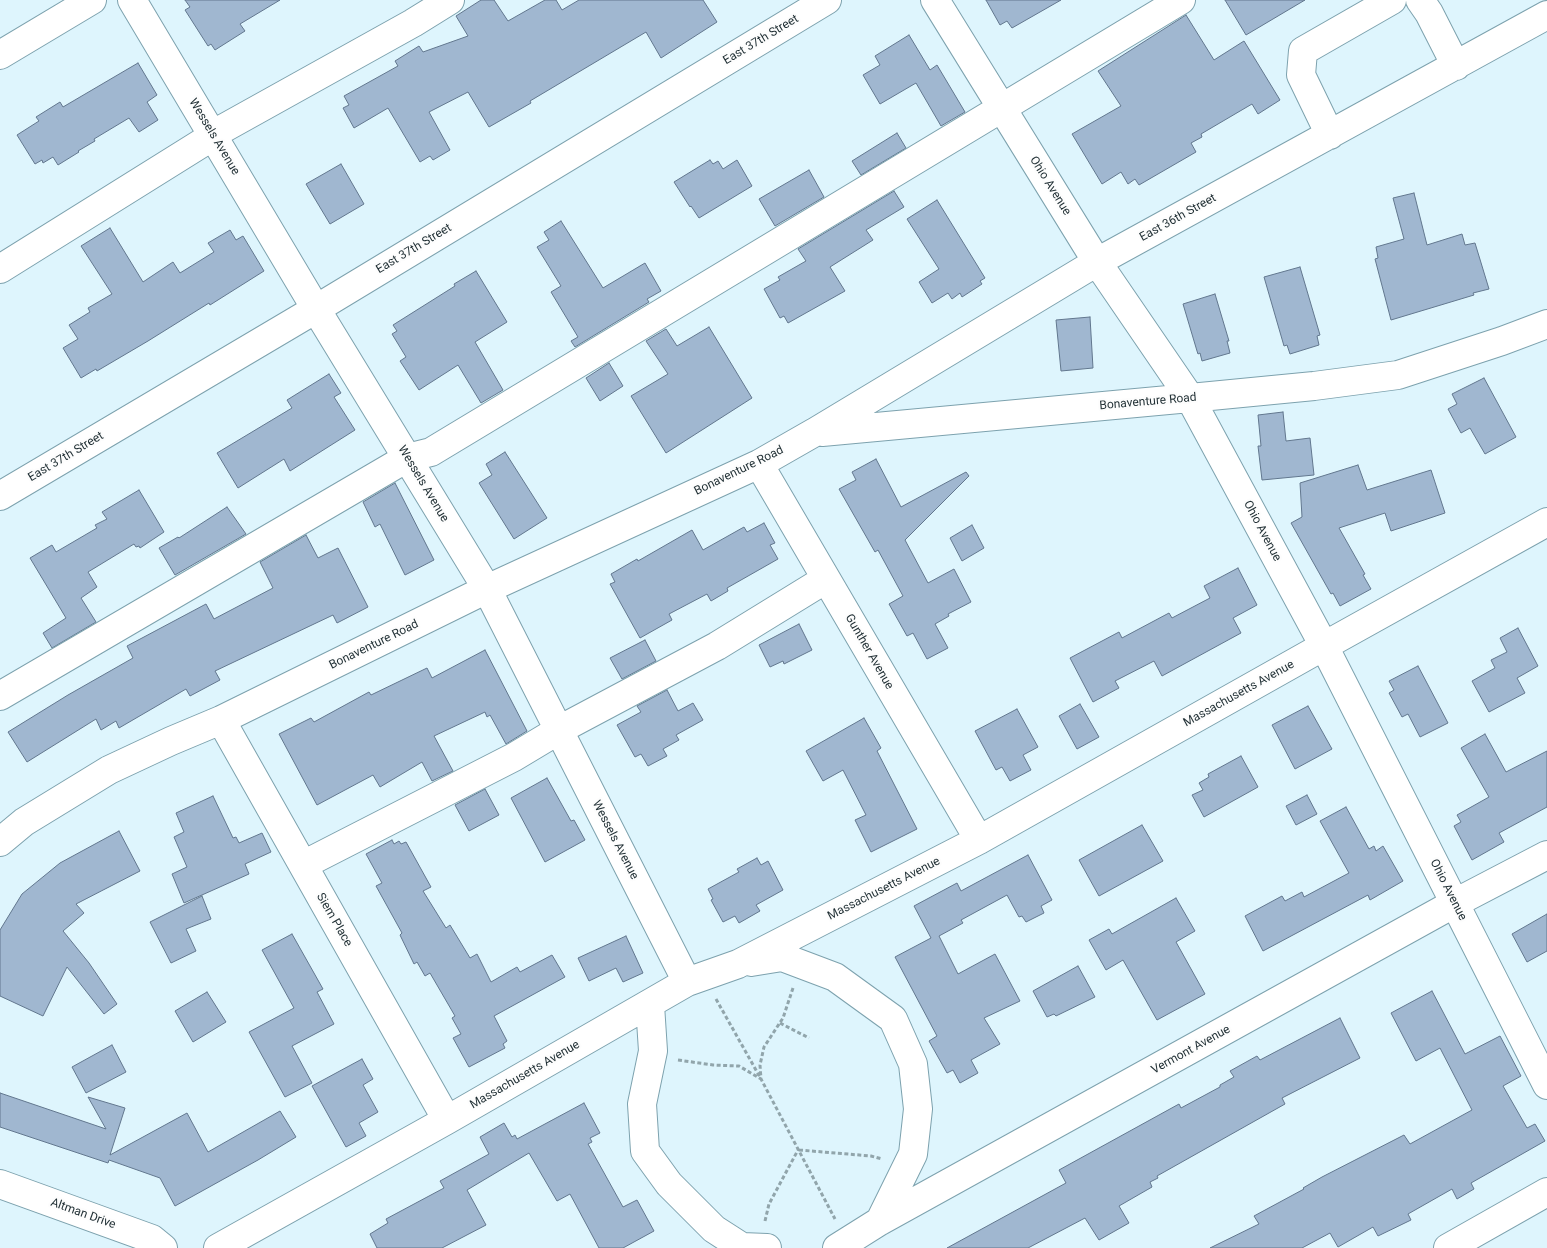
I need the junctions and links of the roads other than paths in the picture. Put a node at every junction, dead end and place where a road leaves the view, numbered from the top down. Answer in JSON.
{"nodes":[{"id":1,"x":92,"y":0,"type":"edge"},
{"id":2,"x":132,"y":0,"type":"edge"},
{"id":3,"x":450,"y":0,"type":"edge"},
{"id":4,"x":827,"y":0,"type":"edge"},
{"id":5,"x":935,"y":0,"type":"edge"},
{"id":6,"x":1181,"y":0,"type":"edge"},
{"id":7,"x":1392,"y":0,"type":"edge"},
{"id":8,"x":1420,"y":0,"type":"edge"},
{"id":9,"x":1547,"y":15,"type":"edge"},
{"id":10,"x":0,"y":55,"type":"edge"},
{"id":11,"x":1456,"y":66,"type":"junction"},
{"id":12,"x":1001,"y":107,"type":"junction"},
{"id":13,"x":1330,"y":135,"type":"junction"},
{"id":14,"x":213,"y":136,"type":"junction"},
{"id":15,"x":1097,"y":262,"type":"junction"},
{"id":16,"x":0,"y":269,"type":"edge"},
{"id":17,"x":316,"y":309,"type":"junction"},
{"id":18,"x":1547,"y":324,"type":"edge"},
{"id":19,"x":1190,"y":398,"type":"junction"},
{"id":20,"x":815,"y":432,"type":"junction"},
{"id":21,"x":407,"y":458,"type":"junction"},
{"id":22,"x":759,"y":464,"type":"junction"},
{"id":23,"x":0,"y":496,"type":"edge"},
{"id":24,"x":1547,"y":522,"type":"edge"},
{"id":25,"x":826,"y":579,"type":"junction"},
{"id":26,"x":487,"y":589,"type":"junction"},
{"id":27,"x":1324,"y":646,"type":"junction"},
{"id":28,"x":0,"y":696,"type":"edge"},
{"id":29,"x":221,"y":720,"type":"junction"},
{"id":30,"x":559,"y":730,"type":"junction"},
{"id":31,"x":979,"y":840,"type":"junction"},
{"id":32,"x":0,"y":842,"type":"edge"},
{"id":33,"x":1547,"y":855,"type":"edge"},
{"id":34,"x":303,"y":865,"type":"junction"},
{"id":35,"x":1455,"y":903,"type":"junction"},
{"id":36,"x":738,"y":964,"type":"junction"},
{"id":37,"x":695,"y":979,"type":"junction"},
{"id":38,"x":650,"y":1005,"type":"junction"},
{"id":39,"x":1547,"y":1086,"type":"edge"},
{"id":40,"x":447,"y":1120,"type":"junction"},
{"id":41,"x":0,"y":1184,"type":"edge"},
{"id":42,"x":1547,"y":1192,"type":"edge"},
{"id":43,"x":880,"y":1221,"type":"junction"},
{"id":44,"x":842,"y":1245,"type":"edge"},
{"id":45,"x":163,"y":1248,"type":"edge"},
{"id":46,"x":218,"y":1248,"type":"edge"},
{"id":47,"x":766,"y":1248,"type":"edge"},
{"id":48,"x":1448,"y":1248,"type":"edge"}],
"edges":[{"from":1,"to":10,"type":"street"},
{"from":2,"to":14,"type":"street","name":"Wessels Avenue"},
{"from":3,"to":14,"type":"street"},
{"from":4,"to":17,"type":"street","name":"East 37th Street"},
{"from":5,"to":12,"type":"street","name":"Ohio Avenue"},
{"from":6,"to":12,"type":"street"},
{"from":7,"to":13,"type":"street"},
{"from":8,"to":11,"type":"street"},
{"from":9,"to":11,"type":"street","name":"East 36th Street"},
{"from":11,"to":13,"type":"street","name":"East 36th Street"},
{"from":12,"to":15,"type":"street","name":"Ohio Avenue"},
{"from":12,"to":21,"type":"street"},
{"from":13,"to":15,"type":"street","name":"East 36th Street"},
{"from":14,"to":16,"type":"street"},
{"from":14,"to":17,"type":"street","name":"Wessels Avenue"},
{"from":15,"to":19,"type":"street","name":"Ohio Avenue"},
{"from":15,"to":20,"type":"street","name":"East 36th Street"},
{"from":17,"to":21,"type":"street","name":"Wessels Avenue"},
{"from":17,"to":23,"type":"street","name":"East 37th Street"},
{"from":18,"to":19,"type":"street","name":"Bonaventure Road"},
{"from":19,"to":20,"type":"street","name":"Bonaventure Road"},
{"from":19,"to":27,"type":"street","name":"Ohio Avenue"},
{"from":20,"to":22,"type":"street","name":"Bonaventure Road"},
{"from":21,"to":26,"type":"street","name":"Wessels Avenue"},
{"from":21,"to":28,"type":"street"},
{"from":22,"to":25,"type":"street","name":"Gunther Avenue"},
{"from":22,"to":26,"type":"street","name":"Bonaventure Road"},
{"from":24,"to":27,"type":"street","name":"Massachusetts Avenue"},
{"from":25,"to":30,"type":"street"},
{"from":25,"to":31,"type":"street","name":"Gunther Avenue"},
{"from":26,"to":29,"type":"street","name":"Bonaventure Road"},
{"from":26,"to":30,"type":"street","name":"Wessels Avenue"},
{"from":27,"to":31,"type":"street","name":"Massachusetts Avenue"},
{"from":27,"to":35,"type":"street","name":"Ohio Avenue"},
{"from":29,"to":32,"type":"street","name":"Bonaventure Road"},
{"from":29,"to":34,"type":"street","name":"Siem Place"},
{"from":30,"to":34,"type":"street"},
{"from":30,"to":37,"type":"street","name":"Wessels Avenue"},
{"from":31,"to":36,"type":"street","name":"Massachusetts Avenue"},
{"from":33,"to":35,"type":"street","name":"Vermont Avenue"},
{"from":34,"to":40,"type":"street","name":"Siem Place"},
{"from":35,"to":39,"type":"street","name":"Ohio Avenue"},
{"from":35,"to":43,"type":"street","name":"Vermont Avenue"},
{"from":36,"to":37,"type":"street","name":"Massachusetts Avenue"},
{"from":36,"to":43,"type":"street"},
{"from":37,"to":38,"type":"street","name":"Massachusetts Avenue"},
{"from":38,"to":40,"type":"street","name":"Massachusetts Avenue"},
{"from":38,"to":47,"type":"street"},
{"from":40,"to":46,"type":"street","name":"Massachusetts Avenue"},
{"from":41,"to":45,"type":"street","name":"Altman Drive"},
{"from":42,"to":48,"type":"street"},
{"from":43,"to":44,"type":"street","name":"Vermont Avenue"}]}
